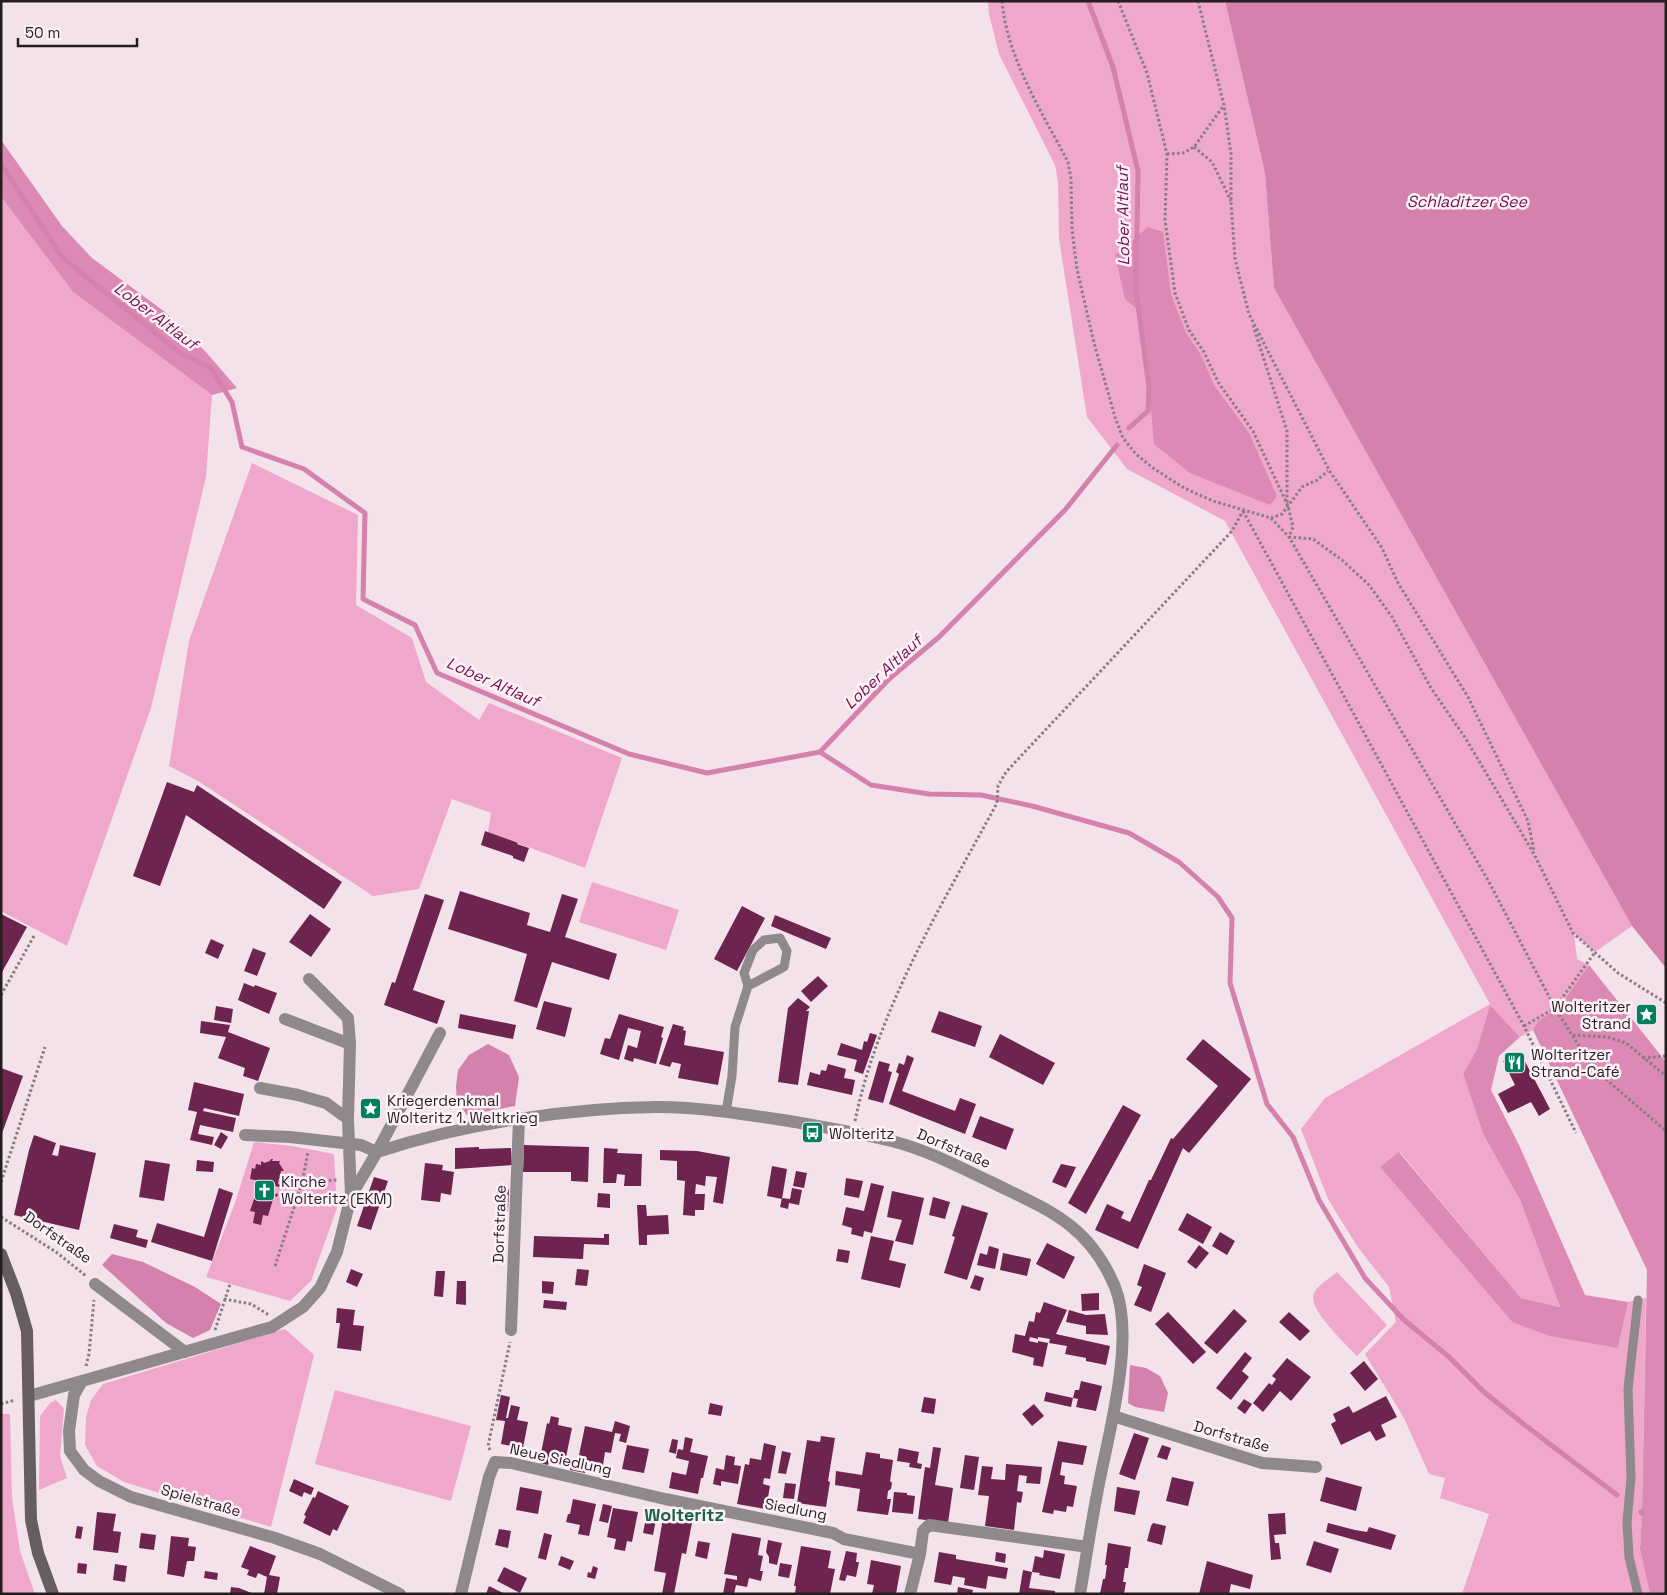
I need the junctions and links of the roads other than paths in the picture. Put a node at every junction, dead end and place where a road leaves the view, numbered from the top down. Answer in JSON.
{"nodes":[{"id":1,"x":308,"y":979,"type":"dead end"},
{"id":2,"x":748,"y":986,"type":"junction"},
{"id":3,"x":285,"y":1019,"type":"dead end"},
{"id":4,"x":440,"y":1033,"type":"dead end"},
{"id":5,"x":350,"y":1044,"type":"junction"},
{"id":6,"x":260,"y":1088,"type":"dead end"},
{"id":7,"x":726,"y":1112,"type":"junction"},
{"id":8,"x":348,"y":1119,"type":"junction"},
{"id":9,"x":519,"y":1119,"type":"junction"},
{"id":10,"x":245,"y":1135,"type":"dead end"},
{"id":11,"x":348,"y":1145,"type":"junction"},
{"id":12,"x":377,"y":1152,"type":"junction"},
{"id":13,"x":351,"y":1196,"type":"junction"},
{"id":14,"x":1,"y":1254,"type":"edge"},
{"id":15,"x":95,"y":1284,"type":"road end"},
{"id":16,"x":1638,"y":1300,"type":"dead end"},
{"id":17,"x":511,"y":1330,"type":"road end"},
{"id":18,"x":185,"y":1352,"type":"junction"},
{"id":19,"x":82,"y":1381,"type":"junction"},
{"id":20,"x":29,"y":1396,"type":"junction"},
{"id":21,"x":1113,"y":1416,"type":"junction"},
{"id":22,"x":1316,"y":1467,"type":"dead end"},
{"id":23,"x":665,"y":1499,"type":"joint"},
{"id":24,"x":1088,"y":1547,"type":"junction"},
{"id":25,"x":920,"y":1554,"type":"junction"},
{"id":26,"x":53,"y":1594,"type":"edge"},
{"id":27,"x":400,"y":1594,"type":"edge"},
{"id":28,"x":461,"y":1594,"type":"edge"},
{"id":29,"x":910,"y":1594,"type":"edge"},
{"id":30,"x":1080,"y":1594,"type":"edge"},
{"id":31,"x":1638,"y":1594,"type":"edge"}],
"edges":[{"from":1,"to":5,"type":"street"},
{"from":2,"to":2,"type":"lane"},
{"from":2,"to":7,"type":"lane"},
{"from":3,"to":5,"type":"street"},
{"from":4,"to":12,"type":"street"},
{"from":5,"to":8,"type":"street"},
{"from":6,"to":8,"type":"street"},
{"from":7,"to":9,"type":"street","name":"Dorfstraße"},
{"from":7,"to":21,"type":"street","name":"Dorfstraße"},
{"from":8,"to":11,"type":"street"},
{"from":9,"to":12,"type":"street","name":"Dorfstraße"},
{"from":9,"to":17,"type":"street","name":"Dorfstraße"},
{"from":10,"to":11,"type":"street"},
{"from":11,"to":12,"type":"street"},
{"from":11,"to":13,"type":"street"},
{"from":12,"to":13,"type":"street"},
{"from":13,"to":18,"type":"street"},
{"from":14,"to":20,"type":"main road"},
{"from":15,"to":18,"type":"street","name":"Dorfstraße"},
{"from":16,"to":31,"type":"lane"},
{"from":18,"to":19,"type":"street"},
{"from":19,"to":20,"type":"street"},
{"from":19,"to":27,"type":"street","name":"Spielstraße"},
{"from":20,"to":26,"type":"main road"},
{"from":21,"to":22,"type":"street","name":"Dorfstraße"},
{"from":21,"to":24,"type":"street","name":"Dorfstraße"},
{"from":23,"to":25,"type":"street","name":"Siedlung"},
{"from":23,"to":28,"type":"street","name":"Neue Siedlung"},
{"from":24,"to":25,"type":"street"},
{"from":24,"to":30,"type":"street","name":"Dorfstraße"},
{"from":25,"to":29,"type":"street"}]}
